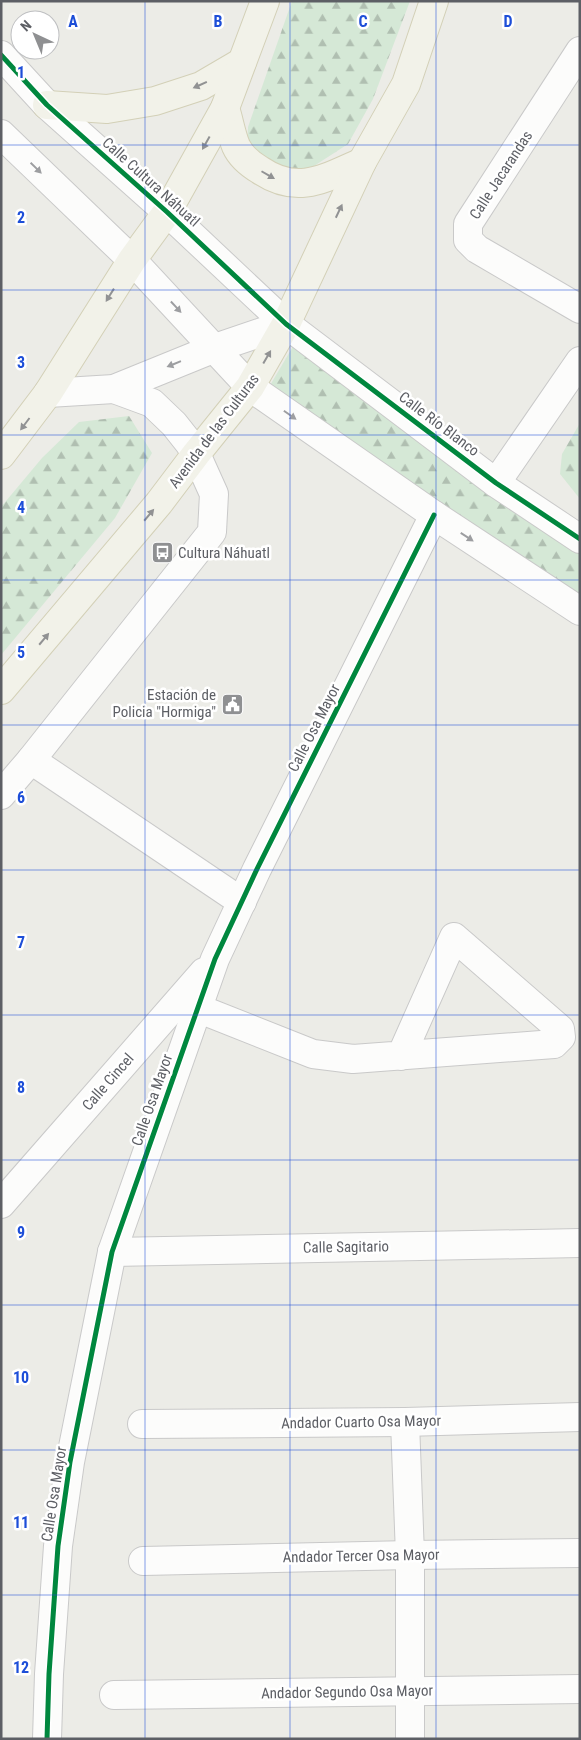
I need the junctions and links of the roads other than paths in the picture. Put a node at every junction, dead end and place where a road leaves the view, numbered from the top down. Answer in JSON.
{"nodes":[{"id":1,"x":265,"y":1,"type":"edge"},
{"id":2,"x":434,"y":1,"type":"edge"},
{"id":3,"x":580,"y":51,"type":"edge"},
{"id":4,"x":1,"y":55,"type":"edge"},
{"id":5,"x":242,"y":62,"type":"junction"},
{"id":6,"x":572,"y":82,"type":"edge"},
{"id":7,"x":47,"y":105,"type":"junction"},
{"id":8,"x":226,"y":108,"type":"junction"},
{"id":9,"x":1,"y":134,"type":"edge"},
{"id":10,"x":362,"y":162,"type":"junction"},
{"id":11,"x":168,"y":212,"type":"junction"},
{"id":12,"x":132,"y":260,"type":"junction"},
{"id":13,"x":580,"y":309,"type":"edge"},
{"id":14,"x":286,"y":324,"type":"junction"},
{"id":15,"x":215,"y":348,"type":"junction"},
{"id":16,"x":580,"y":361,"type":"edge"},
{"id":17,"x":250,"y":387,"type":"junction"},
{"id":18,"x":114,"y":389,"type":"junction"},
{"id":19,"x":48,"y":394,"type":"junction"},
{"id":20,"x":1,"y":454,"type":"edge"},
{"id":21,"x":196,"y":454,"type":"junction"},
{"id":22,"x":496,"y":483,"type":"junction"},
{"id":23,"x":434,"y":515,"type":"junction"},
{"id":24,"x":580,"y":539,"type":"edge"},
{"id":25,"x":580,"y":611,"type":"edge"},
{"id":26,"x":1,"y":690,"type":"edge"},
{"id":27,"x":31,"y":760,"type":"junction"},
{"id":28,"x":1,"y":795,"type":"edge"},
{"id":29,"x":242,"y":902,"type":"junction"},
{"id":30,"x":215,"y":960,"type":"junction"},
{"id":31,"x":197,"y":1008,"type":"junction"},
{"id":32,"x":401,"y":1056,"type":"junction"},
{"id":33,"x":1,"y":1204,"type":"edge"},
{"id":34,"x":580,"y":1243,"type":"edge"},
{"id":35,"x":112,"y":1252,"type":"junction"},
{"id":36,"x":580,"y":1416,"type":"edge"},
{"id":37,"x":405,"y":1422,"type":"junction"},
{"id":38,"x":142,"y":1424,"type":"dead end"},
{"id":39,"x":580,"y":1554,"type":"edge"},
{"id":40,"x":410,"y":1555,"type":"junction"},
{"id":41,"x":143,"y":1561,"type":"dead end"},
{"id":42,"x":580,"y":1689,"type":"edge"},
{"id":43,"x":409,"y":1691,"type":"junction"},
{"id":44,"x":114,"y":1695,"type":"dead end"},
{"id":45,"x":47,"y":1739,"type":"edge"},
{"id":46,"x":410,"y":1739,"type":"edge"}],
"edges":[{"from":1,"to":5,"type":"main road"},
{"from":2,"to":10,"type":"main road","name":"Avenida de las Culturas"},
{"from":3,"to":6,"type":"street","name":"Calle Jacarandas"},
{"from":4,"to":7,"type":"street","name":"Calle Cultura Náhuatl"},
{"from":5,"to":7,"type":"main road","one_way":true},
{"from":5,"to":8,"type":"main road"},
{"from":6,"to":13,"type":"street","name":"Calle Jacarandas"},
{"from":7,"to":11,"type":"street","name":"Calle Cultura Náhuatl"},
{"from":8,"to":10,"type":"main road","one_way":true},
{"from":8,"to":11,"type":"main road","one_way":true},
{"from":9,"to":12,"type":"street","one_way":true},
{"from":14,"to":10,"type":"main road","name":"Avenida de las Culturas","one_way":true},
{"from":11,"to":12,"type":"main road"},
{"from":11,"to":14,"type":"street","name":"Calle Cultura Náhuatl"},
{"from":12,"to":15,"type":"street","one_way":true},
{"from":12,"to":19,"type":"main road","one_way":true},
{"from":14,"to":15,"type":"street"},
{"from":17,"to":14,"type":"main road","name":"Avenida de las Culturas","one_way":true},
{"from":14,"to":22,"type":"street","name":"Calle Río Blanco"},
{"from":15,"to":17,"type":"street"},
{"from":15,"to":18,"type":"street","one_way":true},
{"from":16,"to":22,"type":"street"},
{"from":17,"to":21,"type":"main road","name":"Avenida de las Culturas"},
{"from":17,"to":23,"type":"street","one_way":true},
{"from":18,"to":19,"type":"street"},
{"from":18,"to":21,"type":"street"},
{"from":19,"to":20,"type":"main road","one_way":true},
{"from":26,"to":21,"type":"main road","name":"Avenida de las Culturas","one_way":true},
{"from":21,"to":27,"type":"street"},
{"from":22,"to":24,"type":"street","name":"Calle Río Blanco"},
{"from":23,"to":25,"type":"street","one_way":true},
{"from":23,"to":29,"type":"street","name":"Calle Osa Mayor"},
{"from":27,"to":28,"type":"street"},
{"from":27,"to":29,"type":"street"},
{"from":29,"to":30,"type":"street","name":"Calle Osa Mayor"},
{"from":30,"to":31,"type":"street","name":"Calle Osa Mayor"},
{"from":30,"to":33,"type":"street","name":"Calle Cincel"},
{"from":31,"to":32,"type":"street"},
{"from":31,"to":35,"type":"street","name":"Calle Osa Mayor"},
{"from":32,"to":32,"type":"street"},
{"from":34,"to":35,"type":"street","name":"Calle Sagitario"},
{"from":35,"to":45,"type":"street","name":"Calle Osa Mayor"},
{"from":36,"to":37,"type":"street","name":"Andador Cuarto Osa Mayor"},
{"from":37,"to":38,"type":"street","name":"Andador Cuarto Osa Mayor"},
{"from":37,"to":40,"type":"street"},
{"from":39,"to":40,"type":"street","name":"Andador Tercer Osa Mayor"},
{"from":40,"to":41,"type":"street","name":"Andador Tercer Osa Mayor"},
{"from":40,"to":43,"type":"street"},
{"from":42,"to":43,"type":"street","name":"Andador Segundo Osa Mayor"},
{"from":43,"to":44,"type":"street","name":"Andador Segundo Osa Mayor"},
{"from":43,"to":46,"type":"street"}]}
